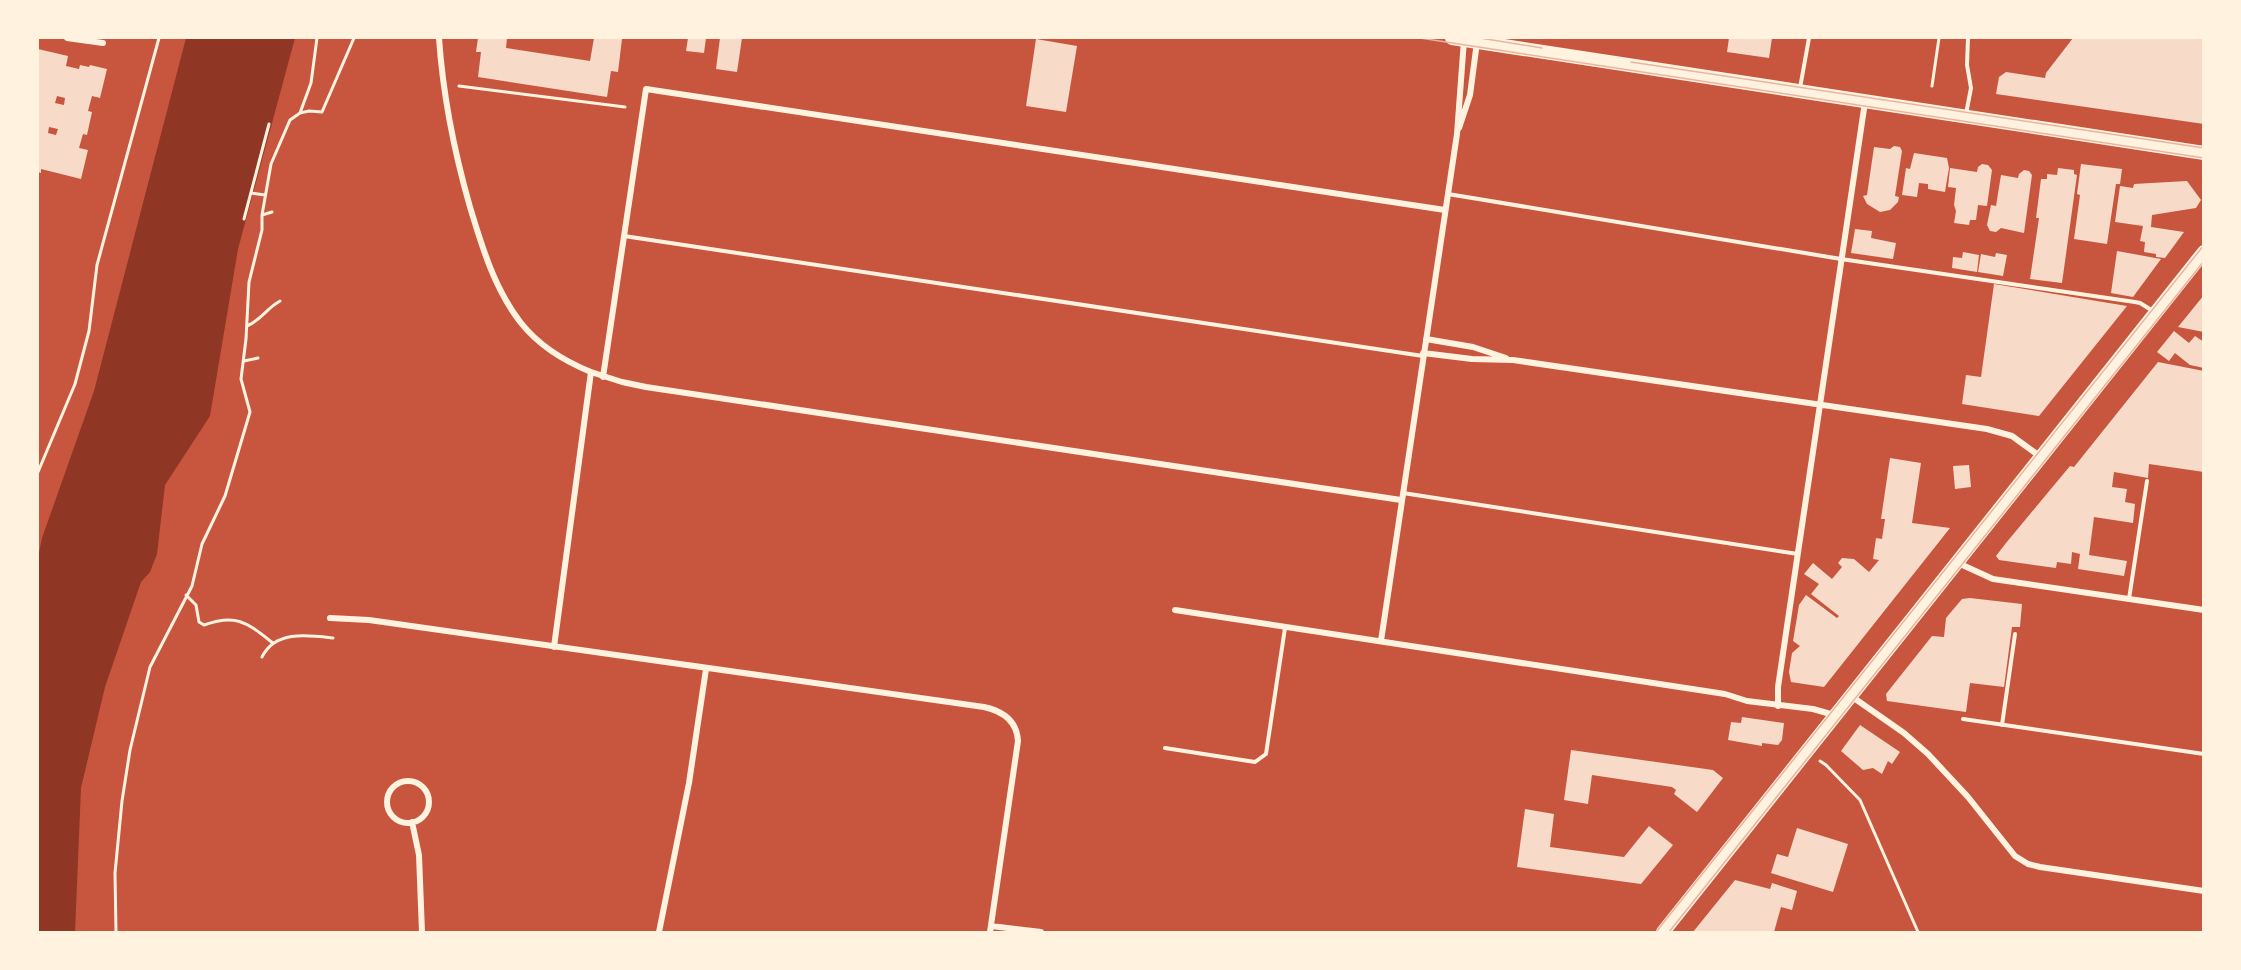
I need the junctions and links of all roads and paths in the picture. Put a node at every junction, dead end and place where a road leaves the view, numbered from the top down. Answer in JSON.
{"nodes":[{"id":1,"x":67,"y":38,"type":"edge"},
{"id":2,"x":159,"y":38,"type":"edge"},
{"id":3,"x":317,"y":38,"type":"edge"},
{"id":4,"x":354,"y":38,"type":"edge"},
{"id":5,"x":439,"y":38,"type":"edge"},
{"id":6,"x":1809,"y":38,"type":"edge"},
{"id":7,"x":1939,"y":38,"type":"edge"},
{"id":8,"x":1968,"y":38,"type":"edge"},
{"id":9,"x":1464,"y":40,"type":"edge"},
{"id":10,"x":103,"y":43,"type":"dead end"},
{"id":11,"x":459,"y":86,"type":"dead end"},
{"id":12,"x":1932,"y":86,"type":"dead end"},
{"id":13,"x":1800,"y":92,"type":"junction"},
{"id":14,"x":1865,"y":102,"type":"junction"},
{"id":15,"x":625,"y":107,"type":"dead end"},
{"id":16,"x":300,"y":113,"type":"junction"},
{"id":17,"x":1965,"y":117,"type":"junction"},
{"id":18,"x":269,"y":124,"type":"dead end"},
{"id":19,"x":1457,"y":134,"type":"junction"},
{"id":20,"x":2204,"y":153,"type":"edge"},
{"id":21,"x":251,"y":192,"type":"junction"},
{"id":22,"x":1447,"y":194,"type":"junction"},
{"id":23,"x":265,"y":195,"type":"junction"},
{"id":24,"x":1445,"y":210,"type":"junction"},
{"id":25,"x":272,"y":212,"type":"dead end"},
{"id":26,"x":262,"y":214,"type":"junction"},
{"id":27,"x":244,"y":219,"type":"dead end"},
{"id":28,"x":624,"y":236,"type":"junction"},
{"id":29,"x":2204,"y":252,"type":"edge"},
{"id":30,"x":1841,"y":259,"type":"junction"},
{"id":31,"x":280,"y":301,"type":"dead end"},
{"id":32,"x":2155,"y":312,"type":"junction"},
{"id":33,"x":247,"y":326,"type":"junction"},
{"id":34,"x":1426,"y":339,"type":"junction"},
{"id":35,"x":1423,"y":354,"type":"junction"},
{"id":36,"x":258,"y":358,"type":"dead end"},
{"id":37,"x":1513,"y":360,"type":"junction"},
{"id":38,"x":244,"y":361,"type":"junction"},
{"id":39,"x":591,"y":372,"type":"junction"},
{"id":40,"x":603,"y":377,"type":"junction"},
{"id":41,"x":1820,"y":405,"type":"junction"},
{"id":42,"x":2041,"y":457,"type":"junction"},
{"id":43,"x":38,"y":472,"type":"edge"},
{"id":44,"x":2147,"y":481,"type":"dead end"},
{"id":45,"x":1402,"y":493,"type":"junction"},
{"id":46,"x":1401,"y":500,"type":"junction"},
{"id":47,"x":1798,"y":554,"type":"junction"},
{"id":48,"x":1958,"y":562,"type":"junction"},
{"id":49,"x":186,"y":595,"type":"junction"},
{"id":50,"x":2129,"y":599,"type":"junction"},
{"id":51,"x":1174,"y":610,"type":"dead end"},
{"id":52,"x":2204,"y":610,"type":"edge"},
{"id":53,"x":330,"y":618,"type":"dead end"},
{"id":54,"x":1285,"y":627,"type":"junction"},
{"id":55,"x":2015,"y":634,"type":"dead end"},
{"id":56,"x":333,"y":638,"type":"dead end"},
{"id":57,"x":1381,"y":641,"type":"junction"},
{"id":58,"x":273,"y":643,"type":"junction"},
{"id":59,"x":554,"y":647,"type":"junction"},
{"id":60,"x":262,"y":657,"type":"dead end"},
{"id":61,"x":706,"y":669,"type":"junction"},
{"id":62,"x":1851,"y":696,"type":"junction"},
{"id":63,"x":1778,"y":706,"type":"junction"},
{"id":64,"x":1835,"y":716,"type":"junction"},
{"id":65,"x":1963,"y":719,"type":"dead end"},
{"id":66,"x":2002,"y":725,"type":"junction"},
{"id":67,"x":1165,"y":748,"type":"dead end"},
{"id":68,"x":1806,"y":752,"type":"junction"},
{"id":69,"x":2204,"y":754,"type":"edge"},
{"id":70,"x":412,"y":822,"type":"junction"},
{"id":71,"x":2204,"y":891,"type":"edge"},
{"id":72,"x":990,"y":929,"type":"edge"},
{"id":73,"x":116,"y":933,"type":"edge"},
{"id":74,"x":422,"y":933,"type":"edge"},
{"id":75,"x":659,"y":933,"type":"edge"},
{"id":76,"x":1041,"y":933,"type":"edge"},
{"id":77,"x":1663,"y":933,"type":"edge"},
{"id":78,"x":1918,"y":933,"type":"edge"}],
"edges":[{"from":1,"to":10,"type":"street"},
{"from":2,"to":43,"type":"path"},
{"from":3,"to":16,"type":"path"},
{"from":4,"to":16,"type":"path"},
{"from":5,"to":39,"type":"street"},
{"from":6,"to":13,"type":"lane"},
{"from":7,"to":12,"type":"path"},
{"from":8,"to":17,"type":"lane"},
{"from":9,"to":13,"type":"main road"},
{"from":9,"to":19,"type":"street"},
{"from":9,"to":19,"type":"street"},
{"from":11,"to":15,"type":"path"},
{"from":13,"to":14,"type":"main road"},
{"from":14,"to":17,"type":"main road"},
{"from":14,"to":30,"type":"street"},
{"from":16,"to":23,"type":"path"},
{"from":17,"to":20,"type":"main road"},
{"from":18,"to":21,"type":"path"},
{"from":19,"to":22,"type":"street"},
{"from":21,"to":23,"type":"path"},
{"from":21,"to":27,"type":"path"},
{"from":22,"to":24,"type":"street"},
{"from":22,"to":30,"type":"lane"},
{"from":23,"to":26,"type":"path"},
{"from":24,"to":28,"type":"street"},
{"from":24,"to":34,"type":"street"},
{"from":25,"to":26,"type":"path"},
{"from":26,"to":33,"type":"path"},
{"from":28,"to":35,"type":"lane"},
{"from":28,"to":40,"type":"street"},
{"from":29,"to":32,"type":"main road"},
{"from":30,"to":32,"type":"lane"},
{"from":30,"to":41,"type":"street"},
{"from":31,"to":33,"type":"path"},
{"from":32,"to":42,"type":"main road"},
{"from":33,"to":38,"type":"path"},
{"from":34,"to":35,"type":"street"},
{"from":34,"to":37,"type":"street"},
{"from":35,"to":37,"type":"street"},
{"from":35,"to":45,"type":"street"},
{"from":36,"to":38,"type":"path"},
{"from":37,"to":41,"type":"street"},
{"from":38,"to":49,"type":"path"},
{"from":39,"to":40,"type":"street"},
{"from":39,"to":59,"type":"street"},
{"from":40,"to":46,"type":"street"},
{"from":41,"to":42,"type":"street"},
{"from":41,"to":47,"type":"street"},
{"from":42,"to":48,"type":"main road"},
{"from":44,"to":50,"type":"lane"},
{"from":45,"to":46,"type":"street"},
{"from":45,"to":47,"type":"lane"},
{"from":46,"to":57,"type":"street"},
{"from":47,"to":63,"type":"street"},
{"from":48,"to":50,"type":"street"},
{"from":48,"to":62,"type":"main road"},
{"from":49,"to":58,"type":"path"},
{"from":49,"to":73,"type":"path"},
{"from":50,"to":52,"type":"street"},
{"from":51,"to":54,"type":"street"},
{"from":53,"to":59,"type":"street"},
{"from":54,"to":57,"type":"street"},
{"from":54,"to":67,"type":"lane"},
{"from":55,"to":66,"type":"lane"},
{"from":56,"to":58,"type":"path"},
{"from":57,"to":63,"type":"street"},
{"from":58,"to":60,"type":"path"},
{"from":59,"to":61,"type":"street"},
{"from":61,"to":72,"type":"street"},
{"from":61,"to":75,"type":"street"},
{"from":62,"to":64,"type":"main road"},
{"from":62,"to":71,"type":"street"},
{"from":63,"to":64,"type":"street"},
{"from":64,"to":68,"type":"main road"},
{"from":65,"to":66,"type":"lane"},
{"from":66,"to":69,"type":"lane"},
{"from":68,"to":77,"type":"main road"},
{"from":68,"to":78,"type":"path"},
{"from":70,"to":70,"type":"street"},
{"from":70,"to":74,"type":"street"},
{"from":72,"to":76,"type":"street"}]}
